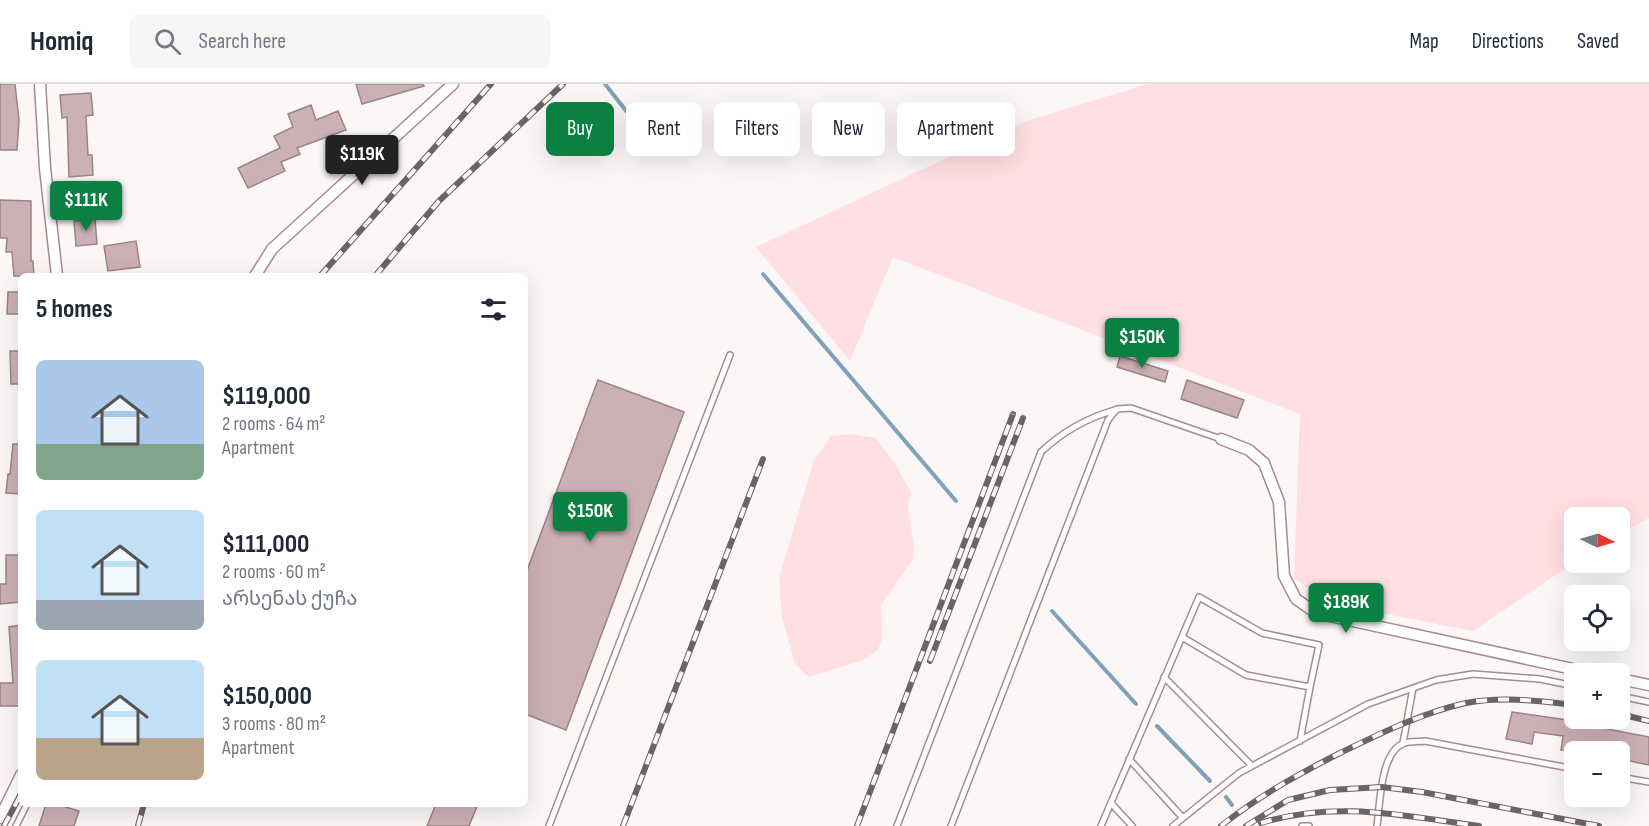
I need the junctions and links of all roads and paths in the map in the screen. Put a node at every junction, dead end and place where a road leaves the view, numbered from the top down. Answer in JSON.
{"nodes":[{"id":1,"x":40,"y":84,"type":"edge"},
{"id":2,"x":453,"y":84,"type":"edge"},
{"id":3,"x":57,"y":273,"type":"edge"},
{"id":4,"x":257,"y":273,"type":"edge"},
{"id":5,"x":730,"y":355,"type":"dead end"},
{"id":6,"x":1117,"y":409,"type":"junction"},
{"id":7,"x":1221,"y":439,"type":"joint"},
{"id":8,"x":1182,"y":637,"type":"junction"},
{"id":9,"x":1564,"y":667,"type":"edge"},
{"id":10,"x":1164,"y":677,"type":"junction"},
{"id":11,"x":1630,"y":681,"type":"edge"},
{"id":12,"x":1564,"y":684,"type":"edge"},
{"id":13,"x":1649,"y":685,"type":"edge"},
{"id":14,"x":1310,"y":687,"type":"junction"},
{"id":15,"x":1413,"y":688,"type":"junction"},
{"id":16,"x":1630,"y":698,"type":"edge"},
{"id":17,"x":1649,"y":702,"type":"edge"},
{"id":18,"x":1300,"y":741,"type":"junction"},
{"id":19,"x":1404,"y":743,"type":"junction"},
{"id":20,"x":1130,"y":759,"type":"junction"},
{"id":21,"x":1252,"y":766,"type":"junction"},
{"id":22,"x":1564,"y":767,"type":"edge"},
{"id":23,"x":1630,"y":779,"type":"edge"},
{"id":24,"x":18,"y":782,"type":"edge"},
{"id":25,"x":1649,"y":782,"type":"edge"},
{"id":26,"x":1111,"y":803,"type":"junction"},
{"id":27,"x":26,"y":807,"type":"edge"},
{"id":28,"x":0,"y":818,"type":"edge"},
{"id":29,"x":1183,"y":818,"type":"junction"},
{"id":30,"x":16,"y":826,"type":"edge"},
{"id":31,"x":549,"y":826,"type":"edge"},
{"id":32,"x":897,"y":826,"type":"edge"},
{"id":33,"x":951,"y":826,"type":"edge"},
{"id":34,"x":1101,"y":826,"type":"edge"},
{"id":35,"x":1132,"y":826,"type":"edge"},
{"id":36,"x":1173,"y":826,"type":"edge"},
{"id":37,"x":1302,"y":826,"type":"edge"},
{"id":38,"x":1309,"y":826,"type":"edge"},
{"id":39,"x":1377,"y":826,"type":"edge"}],
"edges":[{"from":1,"to":3,"type":"street"},
{"from":2,"to":4,"type":"street"},
{"from":5,"to":31,"type":"lane"},
{"from":6,"to":7,"type":"lane"},
{"from":6,"to":32,"type":"lane"},
{"from":6,"to":33,"type":"lane"},
{"from":7,"to":9,"type":"street"},
{"from":8,"to":10,"type":"lane"},
{"from":8,"to":14,"type":"lane"},
{"from":8,"to":14,"type":"lane"},
{"from":10,"to":20,"type":"lane"},
{"from":10,"to":21,"type":"lane"},
{"from":11,"to":13,"type":"street"},
{"from":12,"to":15,"type":"lane"},
{"from":14,"to":18,"type":"lane"},
{"from":15,"to":18,"type":"lane"},
{"from":15,"to":19,"type":"lane"},
{"from":16,"to":17,"type":"lane"},
{"from":18,"to":21,"type":"lane"},
{"from":19,"to":22,"type":"lane"},
{"from":19,"to":39,"type":"lane"},
{"from":20,"to":26,"type":"lane"},
{"from":20,"to":29,"type":"lane"},
{"from":21,"to":29,"type":"lane"},
{"from":23,"to":25,"type":"lane"},
{"from":24,"to":28,"type":"street"},
{"from":26,"to":34,"type":"lane"},
{"from":26,"to":35,"type":"lane"},
{"from":27,"to":30,"type":"lane"},
{"from":29,"to":36,"type":"lane"},
{"from":37,"to":38,"type":"lane"}]}
